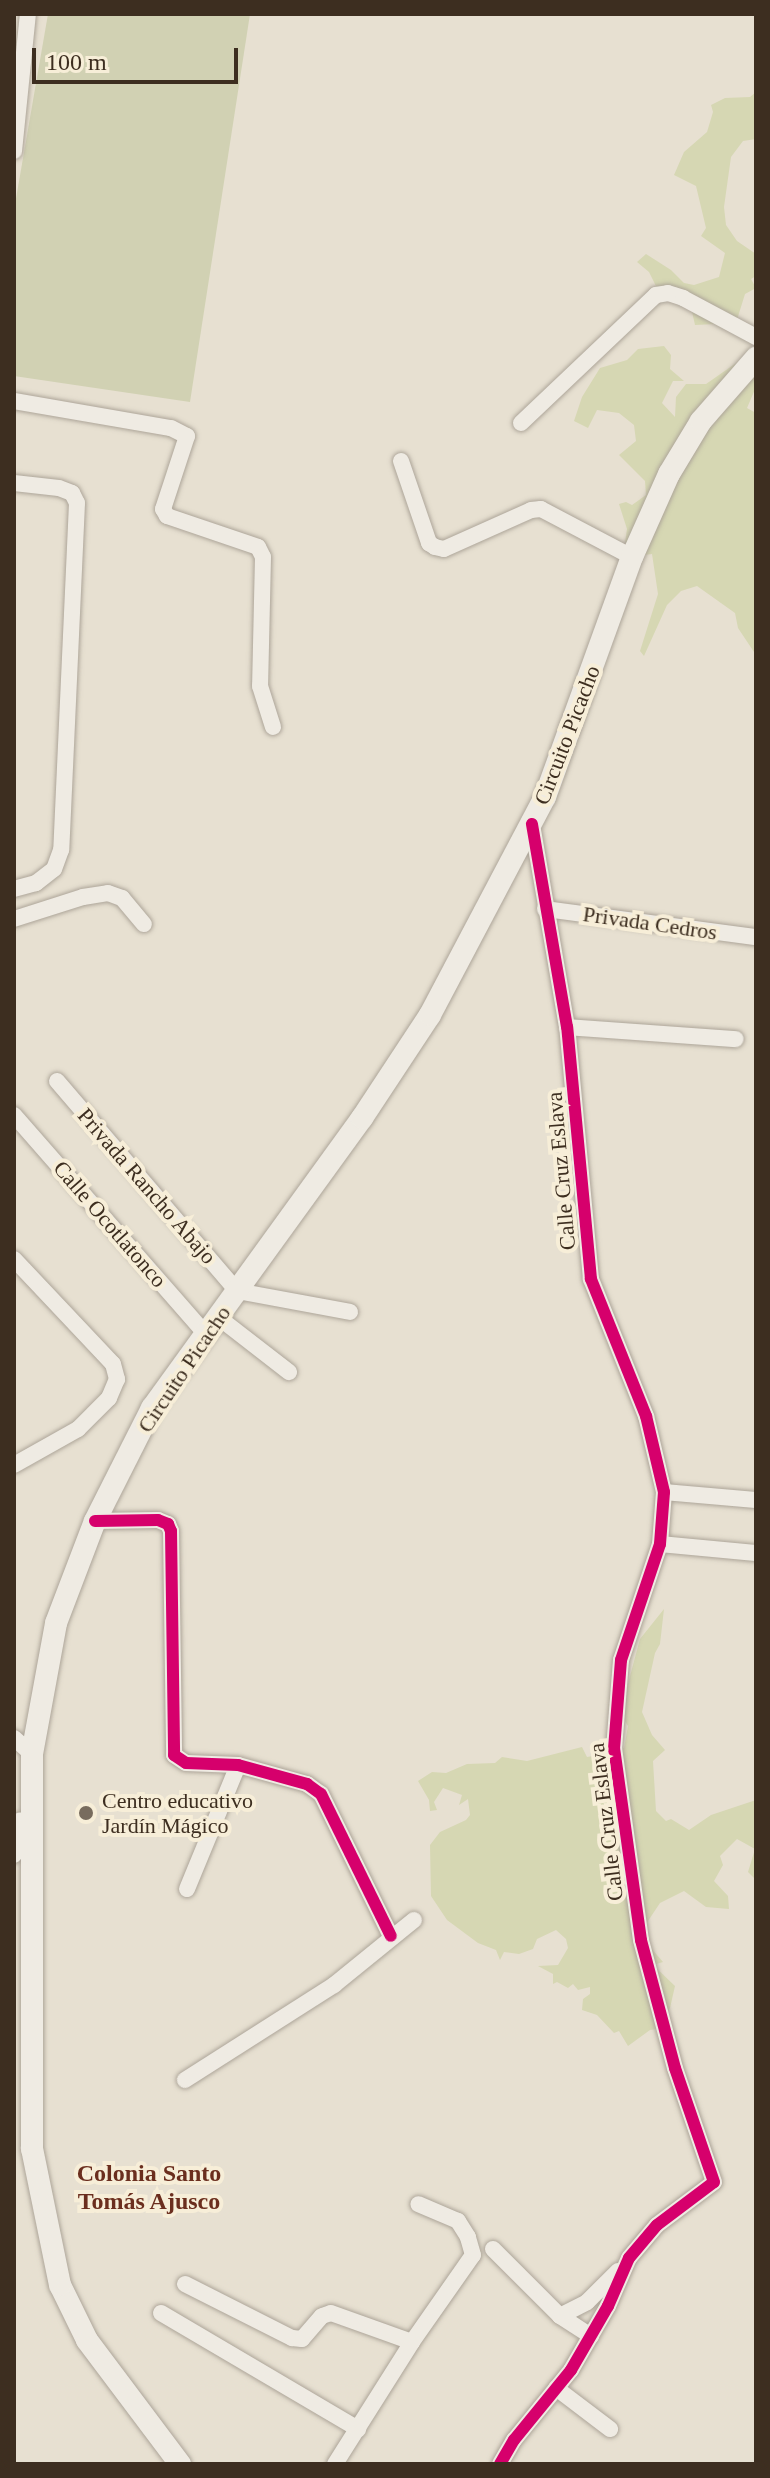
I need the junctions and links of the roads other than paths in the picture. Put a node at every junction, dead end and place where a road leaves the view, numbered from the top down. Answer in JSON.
{"nodes":[{"id":1,"x":28,"y":14,"type":"edge"},
{"id":2,"x":14,"y":151,"type":"edge"},
{"id":3,"x":756,"y":337,"type":"edge"},
{"id":4,"x":756,"y":358,"type":"edge"},
{"id":5,"x":14,"y":401,"type":"edge"},
{"id":6,"x":521,"y":423,"type":"dead end"},
{"id":7,"x":401,"y":461,"type":"dead end"},
{"id":8,"x":14,"y":483,"type":"edge"},
{"id":9,"x":632,"y":557,"type":"junction"},
{"id":10,"x":273,"y":727,"type":"dead end"},
{"id":11,"x":532,"y":824,"type":"junction"},
{"id":12,"x":14,"y":889,"type":"edge"},
{"id":13,"x":545,"y":909,"type":"junction"},
{"id":14,"x":14,"y":919,"type":"edge"},
{"id":15,"x":144,"y":924,"type":"dead end"},
{"id":16,"x":756,"y":937,"type":"edge"},
{"id":17,"x":567,"y":1027,"type":"junction"},
{"id":18,"x":736,"y":1039,"type":"dead end"},
{"id":19,"x":57,"y":1081,"type":"dead end"},
{"id":20,"x":14,"y":1115,"type":"edge"},
{"id":21,"x":14,"y":1259,"type":"edge"},
{"id":22,"x":237,"y":1291,"type":"junction"},
{"id":23,"x":350,"y":1312,"type":"dead end"},
{"id":24,"x":212,"y":1325,"type":"junction"},
{"id":25,"x":289,"y":1372,"type":"dead end"},
{"id":26,"x":14,"y":1465,"type":"edge"},
{"id":27,"x":664,"y":1492,"type":"junction"},
{"id":28,"x":756,"y":1500,"type":"edge"},
{"id":29,"x":95,"y":1521,"type":"junction"},
{"id":30,"x":660,"y":1544,"type":"junction"},
{"id":31,"x":756,"y":1553,"type":"edge"},
{"id":32,"x":14,"y":1738,"type":"edge"},
{"id":33,"x":32,"y":1754,"type":"junction"},
{"id":34,"x":238,"y":1765,"type":"junction"},
{"id":35,"x":32,"y":1820,"type":"junction"},
{"id":36,"x":14,"y":1855,"type":"edge"},
{"id":37,"x":187,"y":1889,"type":"dead end"},
{"id":38,"x":414,"y":1920,"type":"dead end"},
{"id":39,"x":391,"y":1936,"type":"junction"},
{"id":40,"x":185,"y":2080,"type":"dead end"},
{"id":41,"x":418,"y":2204,"type":"dead end"},
{"id":42,"x":493,"y":2249,"type":"dead end"},
{"id":43,"x":629,"y":2258,"type":"junction"},
{"id":44,"x":185,"y":2284,"type":"dead end"},
{"id":45,"x":161,"y":2313,"type":"dead end"},
{"id":46,"x":560,"y":2316,"type":"junction"},
{"id":47,"x":591,"y":2336,"type":"junction"},
{"id":48,"x":412,"y":2342,"type":"junction"},
{"id":49,"x":556,"y":2388,"type":"junction"},
{"id":50,"x":358,"y":2429,"type":"junction"},
{"id":51,"x":610,"y":2429,"type":"dead end"},
{"id":52,"x":180,"y":2464,"type":"edge"},
{"id":53,"x":335,"y":2464,"type":"edge"},
{"id":54,"x":500,"y":2464,"type":"edge"}],
"edges":[{"from":1,"to":2,"type":"street"},
{"from":3,"to":6,"type":"street"},
{"from":4,"to":9,"type":"main road","name":"Circuito Picacho"},
{"from":5,"to":10,"type":"street"},
{"from":7,"to":9,"type":"street"},
{"from":8,"to":12,"type":"street"},
{"from":9,"to":11,"type":"main road","name":"Circuito Picacho"},
{"from":11,"to":13,"type":"street","name":"Calle Cruz Eslava"},
{"from":11,"to":22,"type":"main road","name":"Circuito Picacho"},
{"from":13,"to":16,"type":"street","name":"Privada Cedros"},
{"from":13,"to":17,"type":"street","name":"Calle Cruz Eslava"},
{"from":14,"to":15,"type":"street"},
{"from":17,"to":18,"type":"street"},
{"from":17,"to":27,"type":"street","name":"Calle Cruz Eslava"},
{"from":19,"to":22,"type":"street","name":"Privada Rancho Abajo"},
{"from":20,"to":24,"type":"street","name":"Calle Ocotlatonco"},
{"from":21,"to":26,"type":"street"},
{"from":22,"to":23,"type":"street"},
{"from":22,"to":24,"type":"main road","name":"Circuito Picacho"},
{"from":24,"to":25,"type":"street","name":"Calle Ocotlatonco"},
{"from":24,"to":29,"type":"main road","name":"Circuito Picacho"},
{"from":27,"to":28,"type":"street"},
{"from":27,"to":30,"type":"street","name":"Calle Cruz Eslava"},
{"from":29,"to":33,"type":"main road","name":"Circuito Picacho"},
{"from":29,"to":34,"type":"street"},
{"from":30,"to":31,"type":"street"},
{"from":30,"to":43,"type":"street","name":"Calle Cruz Eslava"},
{"from":32,"to":33,"type":"street"},
{"from":33,"to":35,"type":"main road","name":"Circuito Picacho"},
{"from":34,"to":37,"type":"street"},
{"from":34,"to":39,"type":"street"},
{"from":35,"to":36,"type":"street"},
{"from":35,"to":52,"type":"main road","name":"Circuito Picacho"},
{"from":38,"to":39,"type":"street"},
{"from":39,"to":40,"type":"street"},
{"from":41,"to":48,"type":"street"},
{"from":42,"to":46,"type":"street"},
{"from":43,"to":46,"type":"street"},
{"from":43,"to":47,"type":"street","name":"Calle Cruz Eslava"},
{"from":44,"to":48,"type":"street"},
{"from":45,"to":50,"type":"street"},
{"from":46,"to":47,"type":"street"},
{"from":47,"to":49,"type":"street","name":"Calle Cruz Eslava"},
{"from":48,"to":50,"type":"street"},
{"from":49,"to":51,"type":"street"},
{"from":49,"to":54,"type":"street","name":"Calle Cruz Eslava"},
{"from":50,"to":53,"type":"street"}]}
